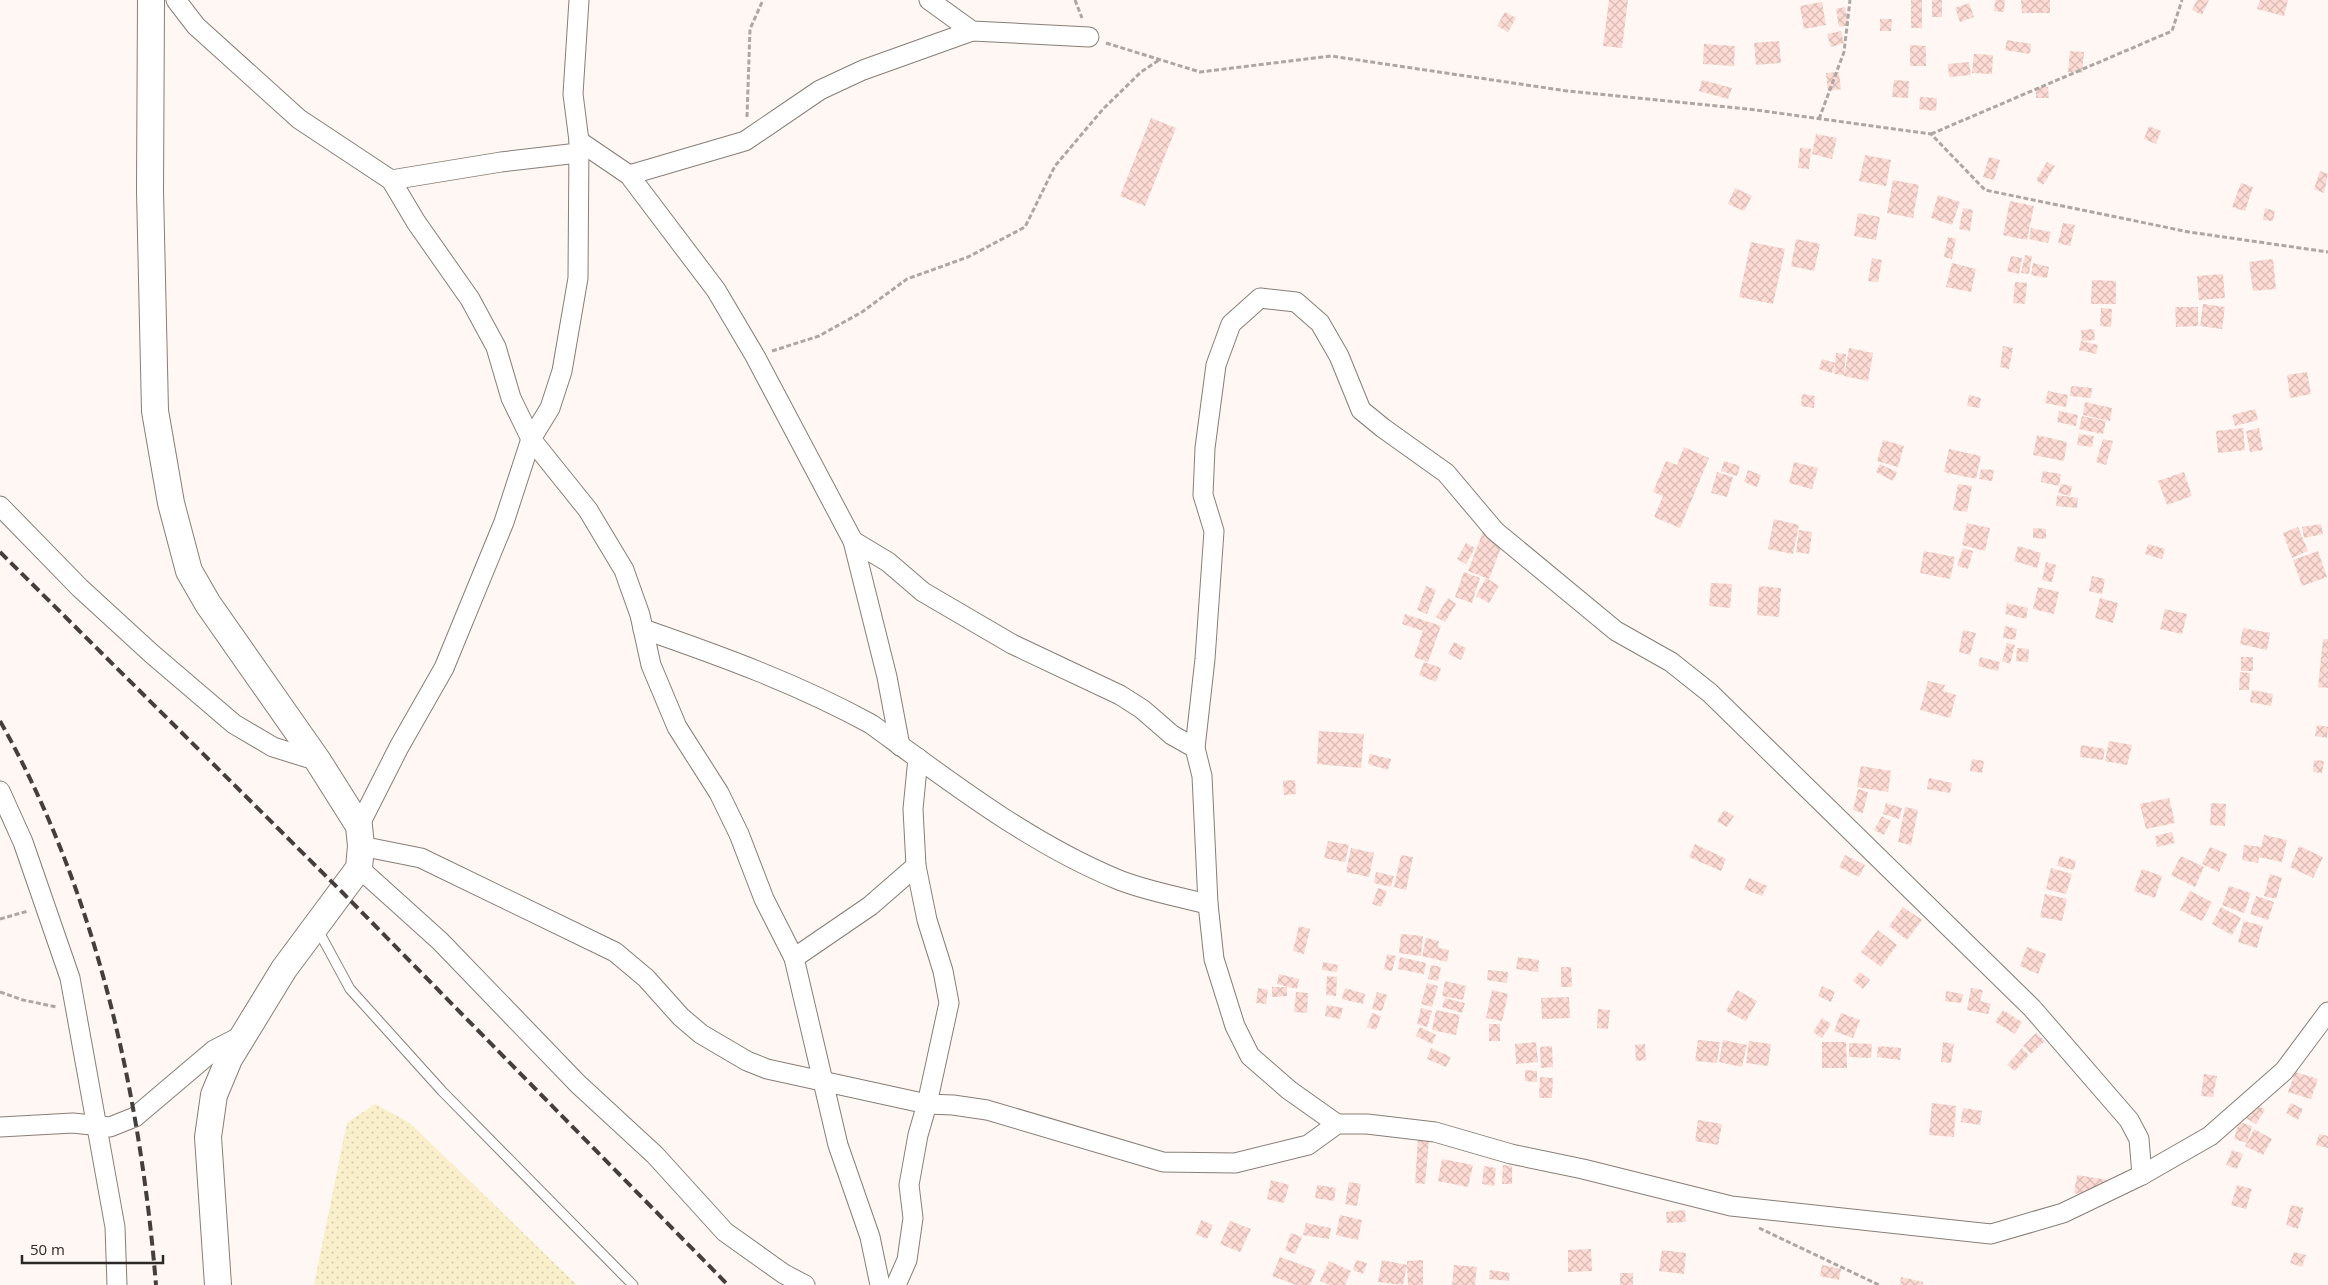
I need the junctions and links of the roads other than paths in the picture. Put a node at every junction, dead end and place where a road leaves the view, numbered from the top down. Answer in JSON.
{"nodes":[{"id":1,"x":151,"y":0,"type":"edge"},
{"id":2,"x":176,"y":0,"type":"edge"},
{"id":3,"x":579,"y":0,"type":"edge"},
{"id":4,"x":929,"y":0,"type":"edge"},
{"id":5,"x":972,"y":31,"type":"junction"},
{"id":6,"x":1088,"y":38,"type":"road end"},
{"id":7,"x":578,"y":147,"type":"junction"},
{"id":8,"x":629,"y":175,"type":"junction"},
{"id":9,"x":391,"y":180,"type":"junction"},
{"id":10,"x":531,"y":439,"type":"junction"},
{"id":11,"x":0,"y":506,"type":"edge"},
{"id":12,"x":853,"y":541,"type":"junction"},
{"id":13,"x":643,"y":629,"type":"junction"},
{"id":14,"x":900,"y":746,"type":"junction"},
{"id":15,"x":1195,"y":748,"type":"junction"},
{"id":16,"x":918,"y":758,"type":"junction"},
{"id":17,"x":318,"y":761,"type":"junction"},
{"id":18,"x":0,"y":791,"type":"edge"},
{"id":19,"x":360,"y":847,"type":"junction"},
{"id":20,"x":916,"y":866,"type":"junction"},
{"id":21,"x":1208,"y":904,"type":"junction"},
{"id":22,"x":316,"y":926,"type":"junction"},
{"id":23,"x":794,"y":958,"type":"junction"},
{"id":24,"x":2328,"y":1012,"type":"edge"},
{"id":25,"x":244,"y":1035,"type":"junction"},
{"id":26,"x":821,"y":1080,"type":"junction"},
{"id":27,"x":927,"y":1104,"type":"junction"},
{"id":28,"x":1337,"y":1124,"type":"junction"},
{"id":29,"x":96,"y":1125,"type":"junction"},
{"id":30,"x":0,"y":1128,"type":"edge"},
{"id":31,"x":2142,"y":1175,"type":"junction"},
{"id":32,"x":117,"y":1285,"type":"edge"},
{"id":33,"x":218,"y":1285,"type":"edge"},
{"id":34,"x":634,"y":1285,"type":"edge"},
{"id":35,"x":805,"y":1285,"type":"edge"},
{"id":36,"x":880,"y":1285,"type":"edge"},
{"id":37,"x":896,"y":1285,"type":"edge"}],
"edges":[{"from":1,"to":17,"type":"street"},
{"from":2,"to":9,"type":"street"},
{"from":3,"to":7,"type":"street"},
{"from":4,"to":5,"type":"street"},
{"from":5,"to":6,"type":"street"},
{"from":5,"to":8,"type":"street"},
{"from":7,"to":8,"type":"street"},
{"from":7,"to":9,"type":"street"},
{"from":7,"to":10,"type":"street"},
{"from":8,"to":12,"type":"street"},
{"from":9,"to":10,"type":"street"},
{"from":10,"to":13,"type":"street"},
{"from":10,"to":19,"type":"street"},
{"from":11,"to":17,"type":"street"},
{"from":12,"to":14,"type":"street"},
{"from":12,"to":15,"type":"street"},
{"from":13,"to":14,"type":"street"},
{"from":13,"to":23,"type":"street"},
{"from":14,"to":16,"type":"street"},
{"from":15,"to":21,"type":"street"},
{"from":15,"to":31,"type":"street"},
{"from":16,"to":20,"type":"street"},
{"from":16,"to":21,"type":"street"},
{"from":17,"to":19,"type":"street"},
{"from":18,"to":29,"type":"street"},
{"from":19,"to":22,"type":"street"},
{"from":19,"to":26,"type":"street"},
{"from":19,"to":35,"type":"street"},
{"from":20,"to":23,"type":"street"},
{"from":20,"to":27,"type":"street"},
{"from":21,"to":28,"type":"street"},
{"from":22,"to":25,"type":"street"},
{"from":22,"to":34,"type":"lane"},
{"from":23,"to":26,"type":"street"},
{"from":24,"to":31,"type":"street"},
{"from":25,"to":29,"type":"street"},
{"from":25,"to":33,"type":"street"},
{"from":26,"to":27,"type":"street"},
{"from":26,"to":36,"type":"street"},
{"from":27,"to":28,"type":"street"},
{"from":27,"to":37,"type":"street"},
{"from":28,"to":31,"type":"street"},
{"from":29,"to":30,"type":"street"},
{"from":29,"to":32,"type":"street"}]}
